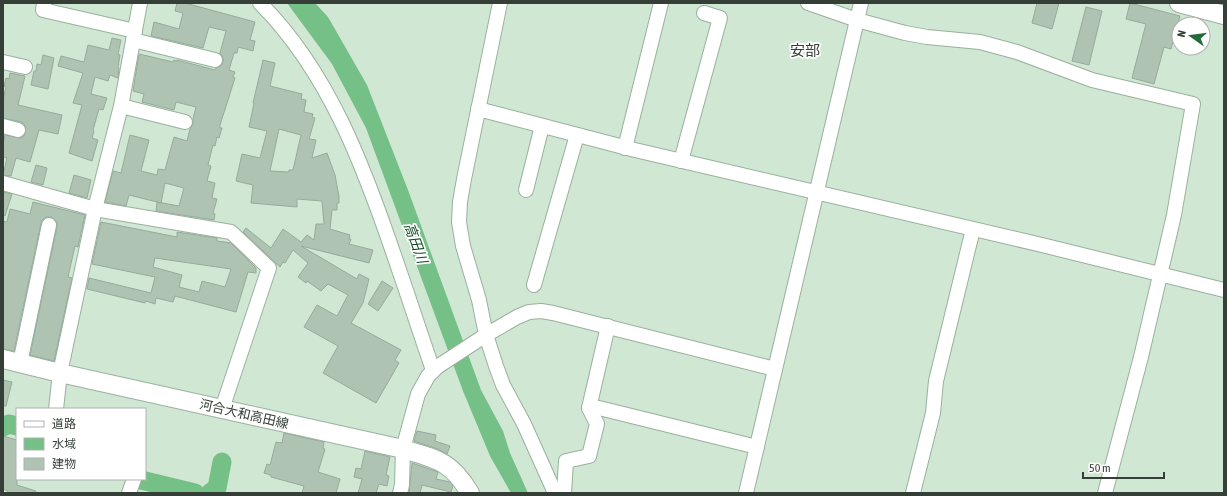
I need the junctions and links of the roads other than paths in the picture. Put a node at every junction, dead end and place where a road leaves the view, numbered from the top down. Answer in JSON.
{"nodes":[{"id":1,"x":44,"y":3,"type":"edge"},
{"id":2,"x":140,"y":3,"type":"edge"},
{"id":3,"x":260,"y":3,"type":"edge"},
{"id":4,"x":500,"y":3,"type":"edge"},
{"id":5,"x":661,"y":3,"type":"edge"},
{"id":6,"x":808,"y":3,"type":"edge"},
{"id":7,"x":861,"y":3,"type":"edge"},
{"id":8,"x":1179,"y":3,"type":"edge"},
{"id":9,"x":704,"y":13,"type":"dead end"},
{"id":10,"x":1224,"y":15,"type":"edge"},
{"id":11,"x":857,"y":20,"type":"junction"},
{"id":12,"x":134,"y":36,"type":"junction"},
{"id":13,"x":215,"y":60,"type":"dead end"},
{"id":14,"x":3,"y":62,"type":"edge"},
{"id":15,"x":25,"y":67,"type":"dead end"},
{"id":16,"x":121,"y":106,"type":"junction"},
{"id":17,"x":478,"y":109,"type":"junction"},
{"id":18,"x":185,"y":122,"type":"dead end"},
{"id":19,"x":3,"y":126,"type":"edge"},
{"id":20,"x":542,"y":126,"type":"junction"},
{"id":21,"x":18,"y":130,"type":"dead end"},
{"id":22,"x":577,"y":135,"type":"junction"},
{"id":23,"x":625,"y":148,"type":"junction"},
{"id":24,"x":681,"y":161,"type":"junction"},
{"id":25,"x":3,"y":183,"type":"edge"},
{"id":26,"x":526,"y":190,"type":"dead end"},
{"id":27,"x":816,"y":193,"type":"junction"},
{"id":28,"x":95,"y":209,"type":"junction"},
{"id":29,"x":49,"y":225,"type":"dead end"},
{"id":30,"x":973,"y":229,"type":"junction"},
{"id":31,"x":1160,"y":274,"type":"junction"},
{"id":32,"x":534,"y":285,"type":"dead end"},
{"id":33,"x":1224,"y":290,"type":"edge"},
{"id":34,"x":608,"y":326,"type":"junction"},
{"id":35,"x":484,"y":336,"type":"junction"},
{"id":36,"x":12,"y":361,"type":"edge"},
{"id":37,"x":435,"y":369,"type":"junction"},
{"id":38,"x":775,"y":369,"type":"junction"},
{"id":39,"x":60,"y":373,"type":"junction"},
{"id":40,"x":56,"y":408,"type":"edge"},
{"id":41,"x":589,"y":408,"type":"junction"},
{"id":42,"x":222,"y":409,"type":"junction"},
{"id":43,"x":757,"y":448,"type":"junction"},
{"id":44,"x":403,"y":450,"type":"junction"},
{"id":45,"x":400,"y":493,"type":"edge"},
{"id":46,"x":470,"y":493,"type":"edge"},
{"id":47,"x":555,"y":493,"type":"edge"},
{"id":48,"x":564,"y":493,"type":"edge"},
{"id":49,"x":746,"y":493,"type":"edge"},
{"id":50,"x":914,"y":493,"type":"edge"},
{"id":51,"x":1105,"y":493,"type":"edge"}],
"edges":[{"from":1,"to":12,"type":"street"},
{"from":2,"to":12,"type":"street"},
{"from":3,"to":37,"type":"street"},
{"from":4,"to":17,"type":"street"},
{"from":5,"to":23,"type":"street"},
{"from":6,"to":11,"type":"street"},
{"from":7,"to":11,"type":"street"},
{"from":8,"to":10,"type":"main road"},
{"from":9,"to":24,"type":"street"},
{"from":11,"to":27,"type":"street"},
{"from":11,"to":31,"type":"street"},
{"from":12,"to":13,"type":"street"},
{"from":12,"to":16,"type":"street"},
{"from":14,"to":15,"type":"street"},
{"from":16,"to":18,"type":"street"},
{"from":16,"to":28,"type":"street"},
{"from":17,"to":20,"type":"street"},
{"from":17,"to":35,"type":"street"},
{"from":19,"to":21,"type":"street"},
{"from":20,"to":22,"type":"street"},
{"from":20,"to":26,"type":"street"},
{"from":22,"to":23,"type":"street"},
{"from":22,"to":32,"type":"street"},
{"from":23,"to":24,"type":"street"},
{"from":24,"to":27,"type":"street"},
{"from":25,"to":28,"type":"street"},
{"from":27,"to":30,"type":"street"},
{"from":27,"to":38,"type":"street"},
{"from":28,"to":39,"type":"street"},
{"from":28,"to":42,"type":"street"},
{"from":29,"to":36,"type":"street"},
{"from":30,"to":31,"type":"street"},
{"from":30,"to":50,"type":"street"},
{"from":31,"to":33,"type":"street"},
{"from":31,"to":51,"type":"street"},
{"from":34,"to":35,"type":"street"},
{"from":34,"to":38,"type":"street"},
{"from":34,"to":41,"type":"street"},
{"from":35,"to":37,"type":"street"},
{"from":35,"to":47,"type":"street"},
{"from":36,"to":39,"type":"main road","name":"河合大和高田線"},
{"from":37,"to":44,"type":"street"},
{"from":38,"to":43,"type":"street"},
{"from":39,"to":40,"type":"street"},
{"from":39,"to":42,"type":"main road","name":"河合大和高田線"},
{"from":41,"to":43,"type":"street"},
{"from":41,"to":48,"type":"street"},
{"from":42,"to":44,"type":"main road","name":"河合大和高田線"},
{"from":43,"to":49,"type":"street"},
{"from":44,"to":45,"type":"street"},
{"from":44,"to":46,"type":"main road","name":"河合大和高田線"}]}
